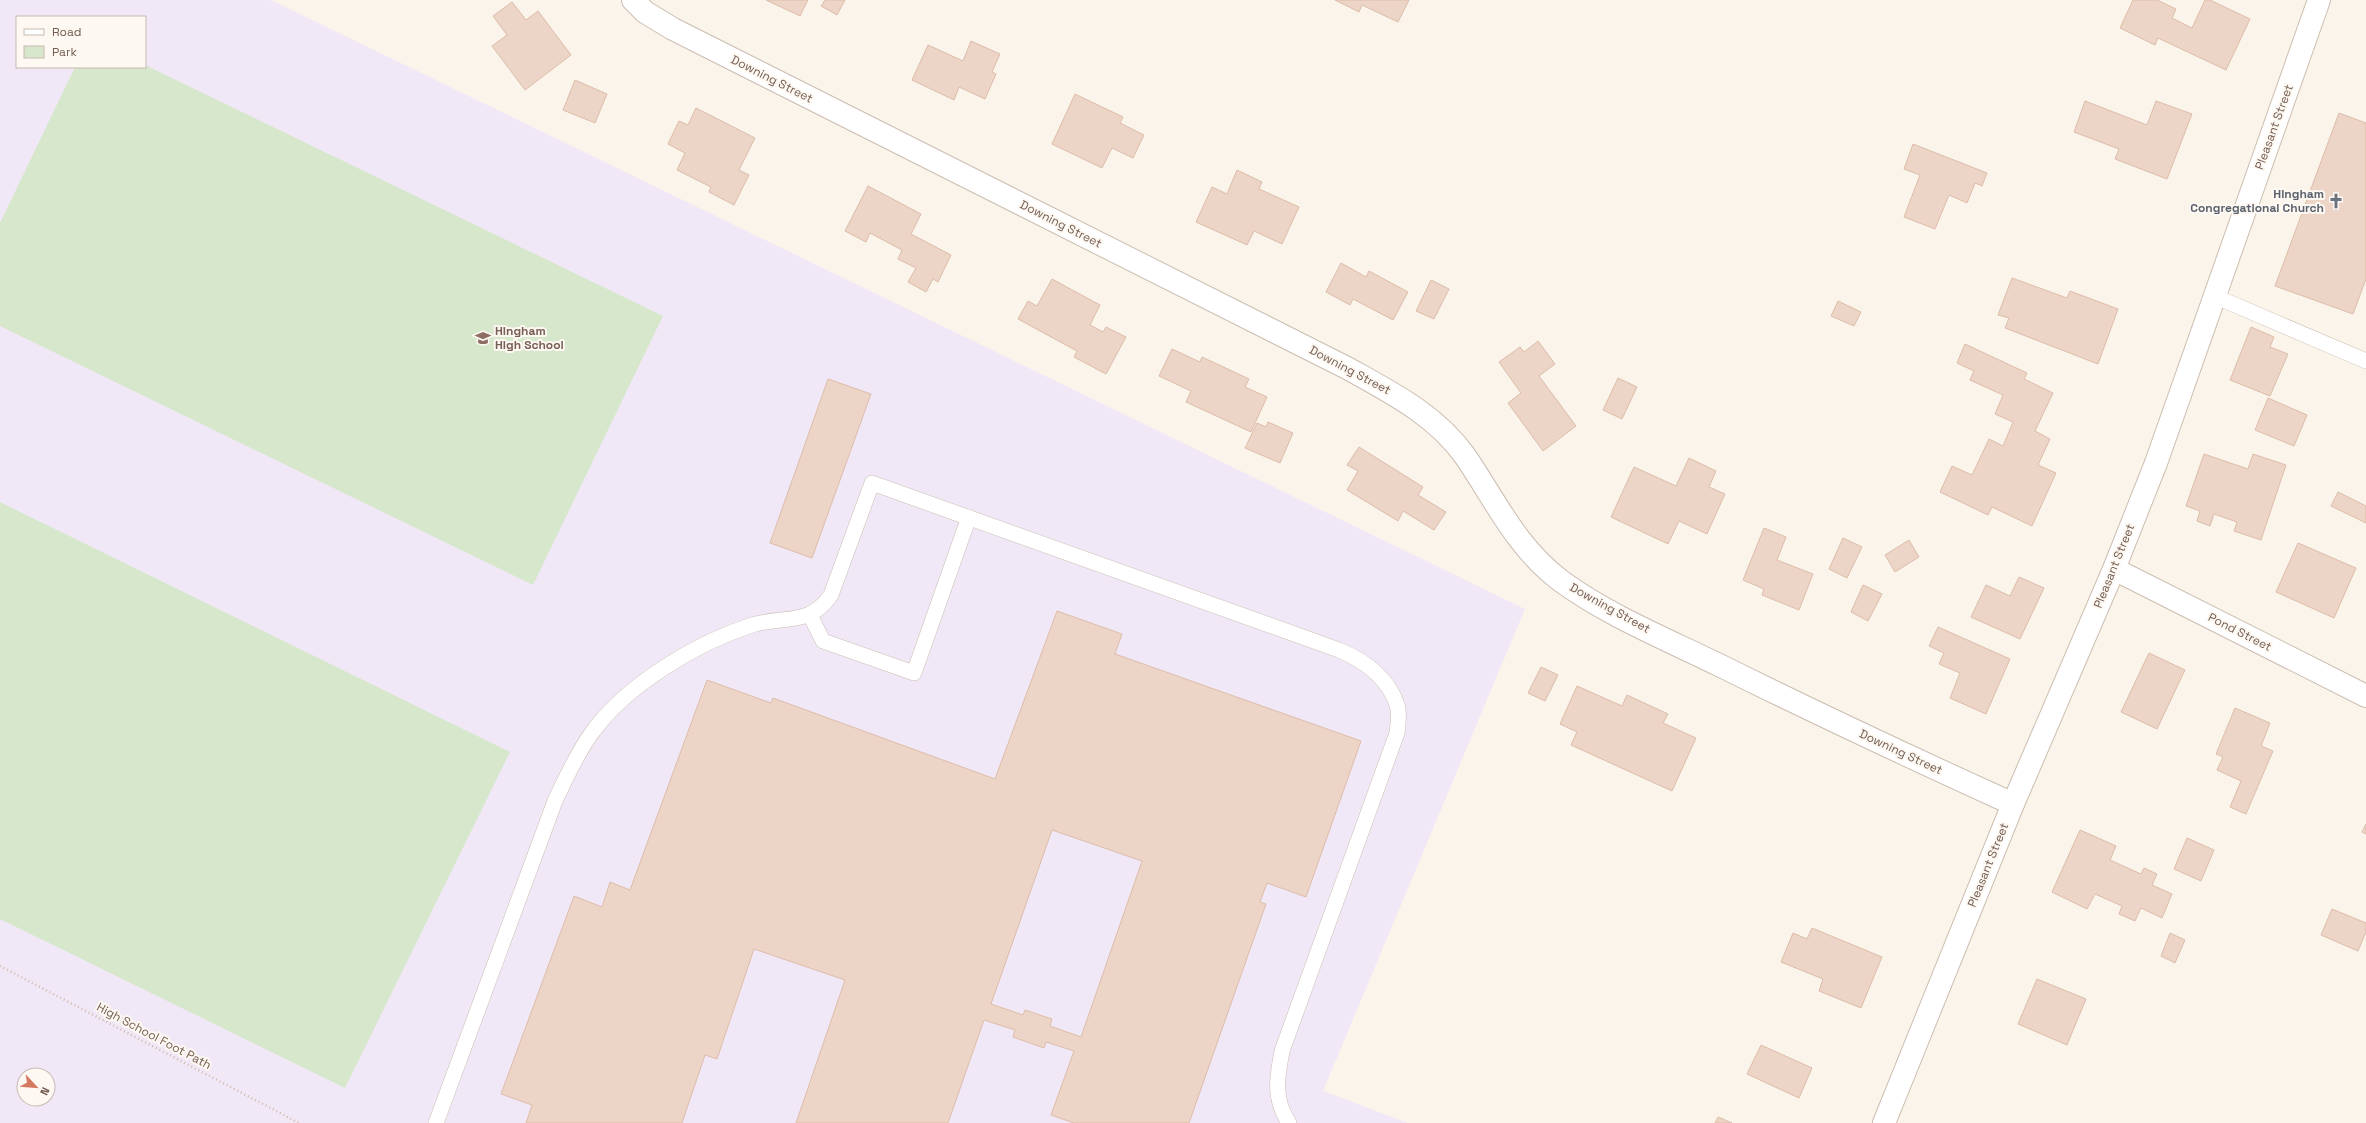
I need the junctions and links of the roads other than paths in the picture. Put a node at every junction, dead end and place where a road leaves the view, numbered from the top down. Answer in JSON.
{"nodes":[{"id":1,"x":633,"y":0,"type":"edge"},
{"id":2,"x":2319,"y":0,"type":"edge"},
{"id":3,"x":2214,"y":296,"type":"junction"},
{"id":4,"x":2366,"y":361,"type":"edge"},
{"id":5,"x":968,"y":517,"type":"junction"},
{"id":6,"x":2114,"y":569,"type":"junction"},
{"id":7,"x":810,"y":615,"type":"junction"},
{"id":8,"x":2366,"y":696,"type":"edge"},
{"id":9,"x":2013,"y":804,"type":"junction"},
{"id":10,"x":436,"y":1123,"type":"edge"},
{"id":11,"x":1289,"y":1123,"type":"edge"},
{"id":12,"x":1884,"y":1123,"type":"edge"}],
"edges":[{"from":1,"to":9,"type":"street","name":"Downing Street"},
{"from":2,"to":3,"type":"street","name":"Pleasant Street"},
{"from":3,"to":4,"type":"lane"},
{"from":3,"to":6,"type":"street","name":"Pleasant Street"},
{"from":5,"to":7,"type":"lane"},
{"from":5,"to":7,"type":"lane"},
{"from":5,"to":11,"type":"lane"},
{"from":6,"to":8,"type":"street","name":"Pond Street"},
{"from":6,"to":9,"type":"street","name":"Pleasant Street"},
{"from":7,"to":10,"type":"lane"},
{"from":9,"to":12,"type":"street","name":"Pleasant Street"}]}
